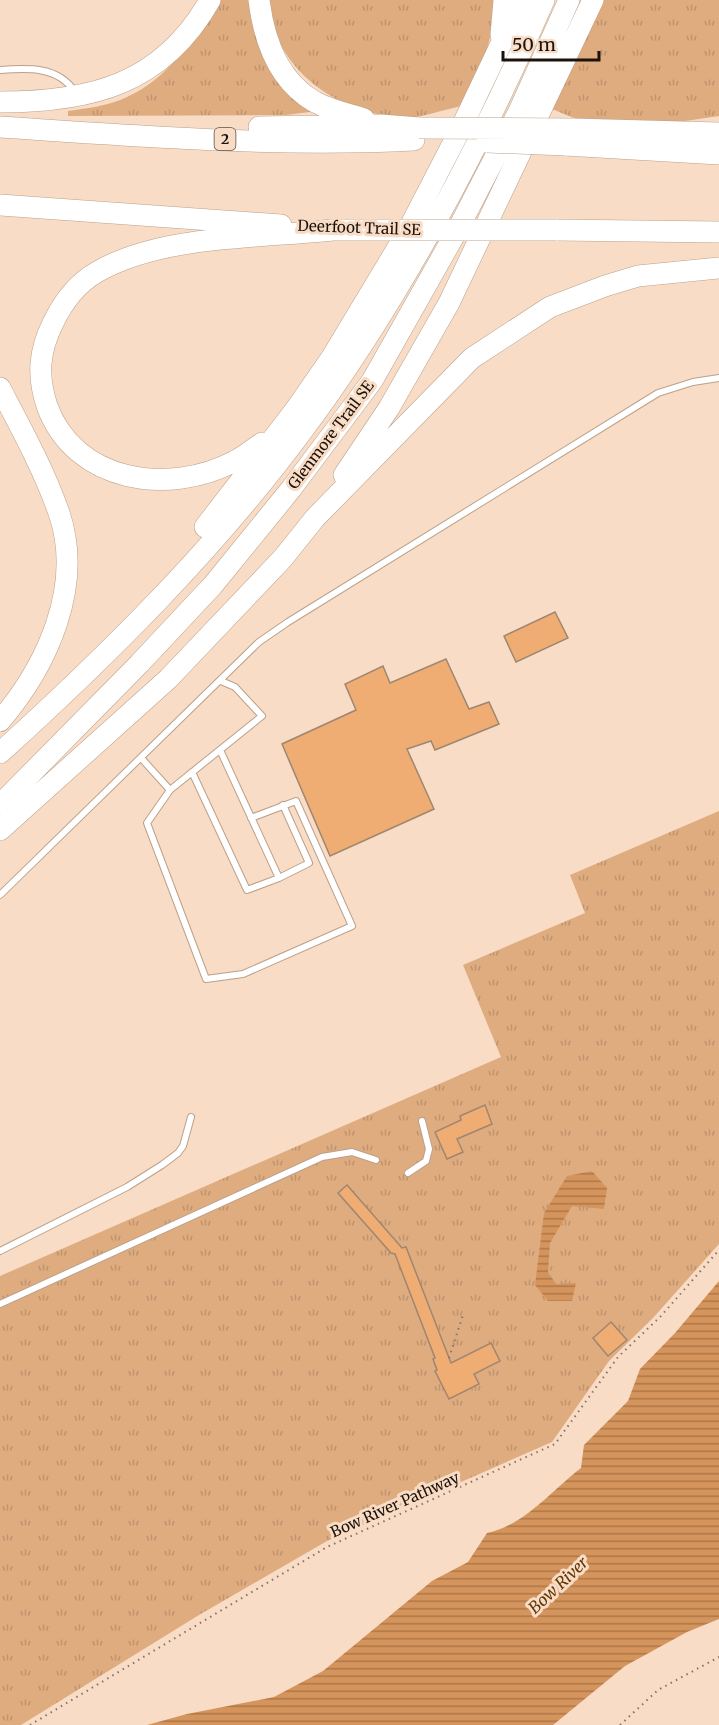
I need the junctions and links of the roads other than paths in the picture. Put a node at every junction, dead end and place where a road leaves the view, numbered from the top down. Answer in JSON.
{"nodes":[{"id":1,"x":210,"y":0,"type":"edge"},
{"id":2,"x":259,"y":0,"type":"edge"},
{"id":3,"x":504,"y":0,"type":"edge"},
{"id":4,"x":522,"y":0,"type":"edge"},
{"id":5,"x":544,"y":0,"type":"edge"},
{"id":6,"x":569,"y":0,"type":"edge"},
{"id":7,"x":593,"y":0,"type":"edge"},
{"id":8,"x":499,"y":51,"type":"junction"},
{"id":9,"x":0,"y":70,"type":"edge"},
{"id":10,"x":78,"y":97,"type":"junction"},
{"id":11,"x":0,"y":102,"type":"edge"},
{"id":12,"x":381,"y":125,"type":"junction"},
{"id":13,"x":719,"y":126,"type":"edge"},
{"id":14,"x":0,"y":127,"type":"edge"},
{"id":15,"x":69,"y":132,"type":"junction"},
{"id":16,"x":696,"y":132,"type":"junction"},
{"id":17,"x":719,"y":133,"type":"edge"},
{"id":18,"x":417,"y":134,"type":"junction"},
{"id":19,"x":569,"y":137,"type":"junction"},
{"id":20,"x":719,"y":154,"type":"edge"},
{"id":21,"x":0,"y":205,"type":"edge"},
{"id":22,"x":332,"y":230,"type":"junction"},
{"id":23,"x":719,"y":232,"type":"edge"},
{"id":24,"x":719,"y":268,"type":"edge"},
{"id":25,"x":719,"y":378,"type":"edge"},
{"id":26,"x":0,"y":388,"type":"edge"},
{"id":27,"x":275,"y":435,"type":"junction"},
{"id":28,"x":315,"y":518,"type":"junction"},
{"id":29,"x":129,"y":632,"type":"junction"},
{"id":30,"x":221,"y":681,"type":"junction"},
{"id":31,"x":0,"y":721,"type":"edge"},
{"id":32,"x":220,"y":750,"type":"junction"},
{"id":33,"x":0,"y":753,"type":"edge"},
{"id":34,"x":142,"y":759,"type":"junction"},
{"id":35,"x":192,"y":772,"type":"junction"},
{"id":36,"x":170,"y":790,"type":"junction"},
{"id":37,"x":0,"y":805,"type":"edge"},
{"id":38,"x":283,"y":806,"type":"junction"},
{"id":39,"x":251,"y":818,"type":"junction"},
{"id":40,"x":0,"y":830,"type":"edge"},
{"id":41,"x":279,"y":878,"type":"junction"},
{"id":42,"x":0,"y":895,"type":"edge"},
{"id":43,"x":191,"y":1117,"type":"dead end"},
{"id":44,"x":422,"y":1121,"type":"dead end"},
{"id":45,"x":376,"y":1160,"type":"dead end"},
{"id":46,"x":408,"y":1173,"type":"dead end"},
{"id":47,"x":0,"y":1251,"type":"edge"},
{"id":48,"x":0,"y":1304,"type":"edge"}],
"edges":[{"from":1,"to":10,"type":"highway"},
{"from":2,"to":12,"type":"highway"},
{"from":3,"to":8,"type":"highway"},
{"from":4,"to":8,"type":"highway"},
{"from":5,"to":29,"type":"highway","name":"Glenmore Trail SE"},
{"from":6,"to":37,"type":"highway","name":"Glenmore Trail SE"},
{"from":7,"to":28,"type":"highway"},
{"from":8,"to":27,"type":"highway"},
{"from":9,"to":10,"type":"lane"},
{"from":10,"to":11,"type":"highway"},
{"from":12,"to":15,"type":"highway"},
{"from":12,"to":18,"type":"highway"},
{"from":13,"to":16,"type":"highway"},
{"from":14,"to":15,"type":"highway","number":"2"},
{"from":15,"to":18,"type":"highway","number":"2"},
{"from":16,"to":17,"type":"highway"},
{"from":16,"to":19,"type":"highway"},
{"from":18,"to":19,"type":"highway","bridge":true},
{"from":19,"to":20,"type":"highway"},
{"from":21,"to":22,"type":"highway","name":"Deerfoot Trail SE"},
{"from":22,"to":23,"type":"highway","name":"Deerfoot Trail SE","bridge":true},
{"from":22,"to":27,"type":"highway"},
{"from":24,"to":28,"type":"highway"},
{"from":25,"to":30,"type":"lane"},
{"from":26,"to":31,"type":"highway"},
{"from":27,"to":29,"type":"highway"},
{"from":28,"to":40,"type":"highway"},
{"from":29,"to":33,"type":"highway","name":"Glenmore Trail SE"},
{"from":30,"to":32,"type":"lane"},
{"from":30,"to":34,"type":"lane"},
{"from":32,"to":35,"type":"lane"},
{"from":32,"to":39,"type":"lane"},
{"from":34,"to":36,"type":"lane"},
{"from":34,"to":42,"type":"lane"},
{"from":35,"to":36,"type":"lane"},
{"from":35,"to":41,"type":"lane"},
{"from":36,"to":38,"type":"lane"},
{"from":38,"to":39,"type":"lane"},
{"from":38,"to":41,"type":"lane"},
{"from":39,"to":41,"type":"lane"},
{"from":43,"to":47,"type":"lane"},
{"from":44,"to":46,"type":"lane"},
{"from":45,"to":48,"type":"lane"}]}
